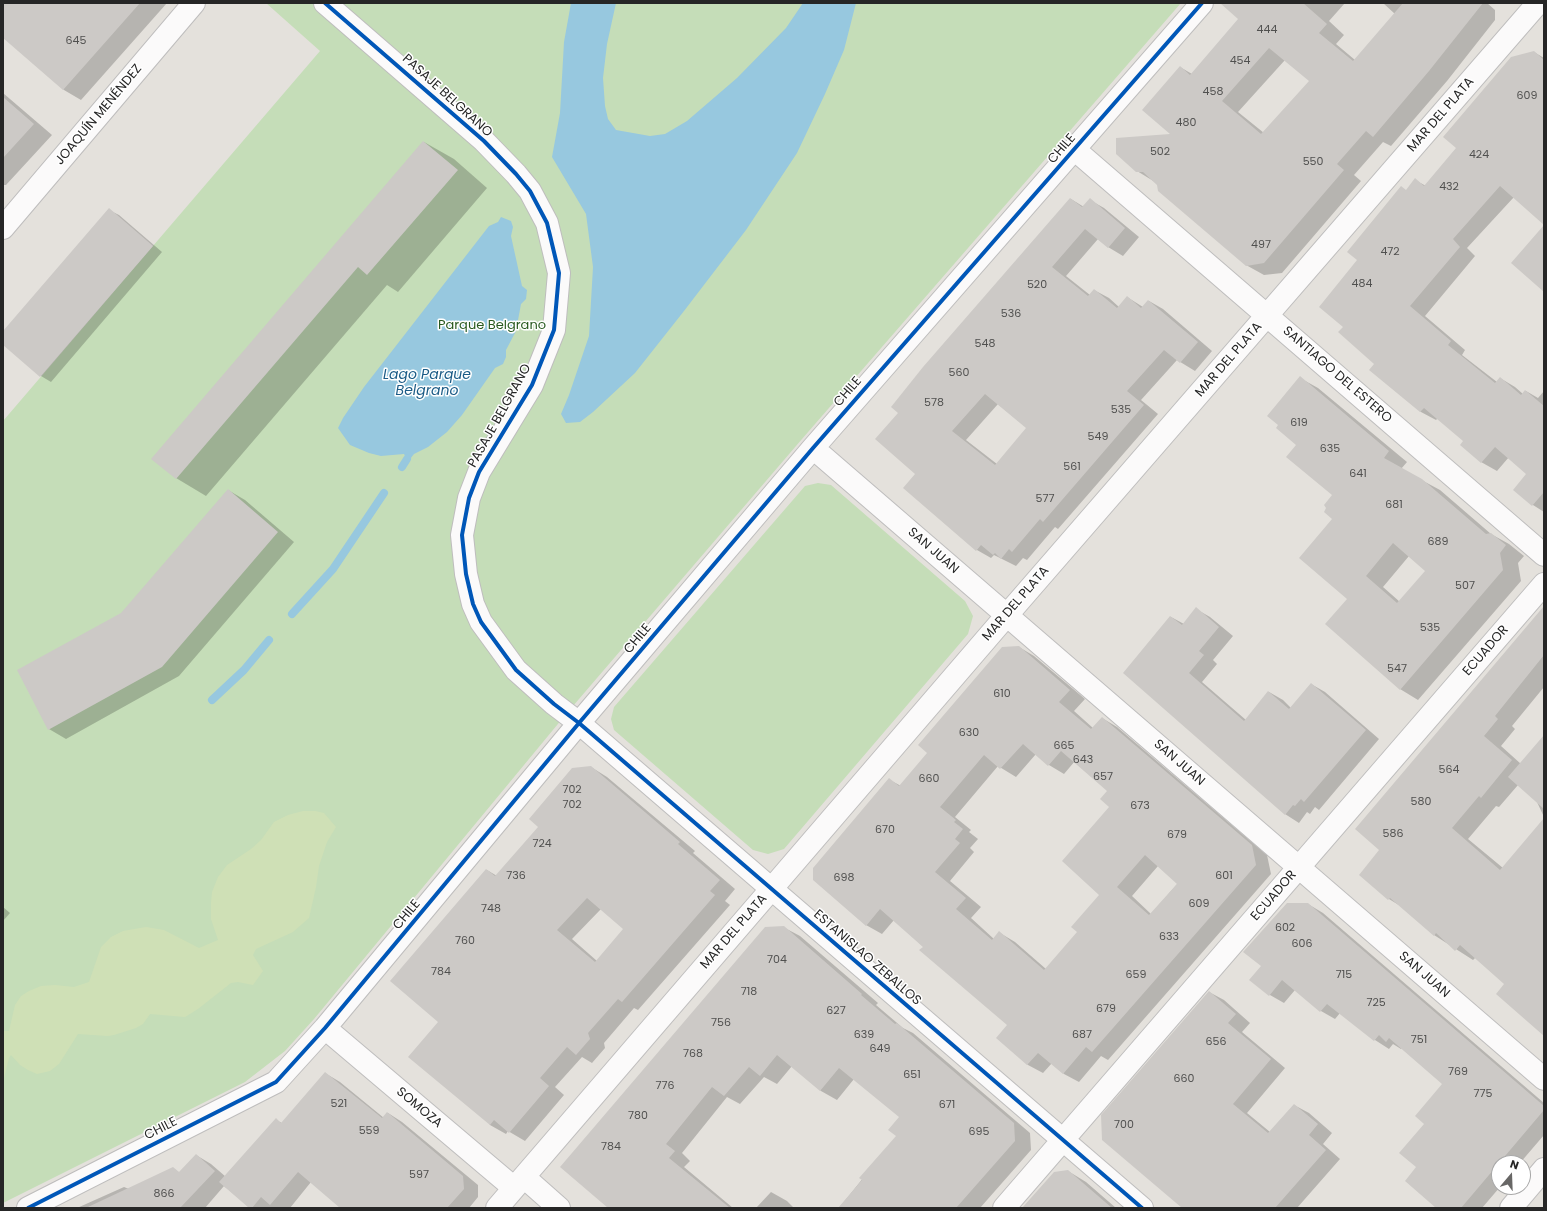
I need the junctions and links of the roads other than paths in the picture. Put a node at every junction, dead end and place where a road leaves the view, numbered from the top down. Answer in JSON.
{"nodes":[{"id":1,"x":194,"y":3,"type":"edge"},
{"id":2,"x":325,"y":3,"type":"edge"},
{"id":3,"x":1202,"y":3,"type":"edge"},
{"id":4,"x":1538,"y":3,"type":"edge"},
{"id":5,"x":1074,"y":149,"type":"junction"},
{"id":6,"x":3,"y":228,"type":"edge"},
{"id":7,"x":1268,"y":316,"type":"junction"},
{"id":8,"x":813,"y":448,"type":"junction"},
{"id":9,"x":1544,"y":555,"type":"edge"},
{"id":10,"x":1544,"y":584,"type":"edge"},
{"id":11,"x":1007,"y":615,"type":"junction"},
{"id":12,"x":579,"y":723,"type":"junction"},
{"id":13,"x":1300,"y":867,"type":"junction"},
{"id":14,"x":771,"y":889,"type":"junction"},
{"id":15,"x":325,"y":1028,"type":"junction"},
{"id":16,"x":1544,"y":1079,"type":"edge"},
{"id":17,"x":1063,"y":1140,"type":"junction"},
{"id":18,"x":1544,"y":1169,"type":"edge"},
{"id":19,"x":519,"y":1183,"type":"junction"},
{"id":20,"x":28,"y":1208,"type":"edge"},
{"id":21,"x":497,"y":1208,"type":"edge"},
{"id":22,"x":559,"y":1208,"type":"edge"},
{"id":23,"x":1004,"y":1208,"type":"edge"},
{"id":24,"x":1142,"y":1208,"type":"edge"},
{"id":25,"x":1511,"y":1208,"type":"edge"}],
"edges":[{"from":1,"to":6,"type":"street","name":"JOAQUÍN MENÉNDEZ"},
{"from":2,"to":12,"type":"street","name":"PASAJE BELGRANO"},
{"from":3,"to":5,"type":"street","name":"CHILE"},
{"from":4,"to":7,"type":"street","name":"MAR DEL PLATA"},
{"from":5,"to":7,"type":"street","name":"SANTIAGO DEL ESTERO"},
{"from":5,"to":8,"type":"street","name":"CHILE"},
{"from":7,"to":9,"type":"street","name":"SANTIAGO DEL ESTERO"},
{"from":7,"to":11,"type":"street","name":"MAR DEL PLATA"},
{"from":8,"to":11,"type":"street","name":"SAN JUAN"},
{"from":8,"to":12,"type":"street","name":"CHILE"},
{"from":10,"to":13,"type":"street","name":"ECUADOR"},
{"from":11,"to":13,"type":"street","name":"SAN JUAN"},
{"from":11,"to":14,"type":"street","name":"MAR DEL PLATA"},
{"from":12,"to":14,"type":"street","name":"ESTANISLAO ZEBALLOS"},
{"from":12,"to":15,"type":"street","name":"CHILE"},
{"from":13,"to":16,"type":"street","name":"SAN JUAN"},
{"from":13,"to":17,"type":"street","name":"ECUADOR"},
{"from":14,"to":17,"type":"street","name":"ESTANISLAO ZEBALLOS"},
{"from":14,"to":19,"type":"street","name":"MAR DEL PLATA"},
{"from":15,"to":19,"type":"street","name":"SOMOZA"},
{"from":15,"to":20,"type":"street","name":"CHILE"},
{"from":17,"to":23,"type":"street","name":"ECUADOR"},
{"from":17,"to":24,"type":"street","name":"ESTANISLAO ZEBALLOS"},
{"from":18,"to":25,"type":"street"},
{"from":19,"to":21,"type":"street","name":"MAR DEL PLATA"},
{"from":19,"to":22,"type":"street","name":"SOMOZA"}]}
